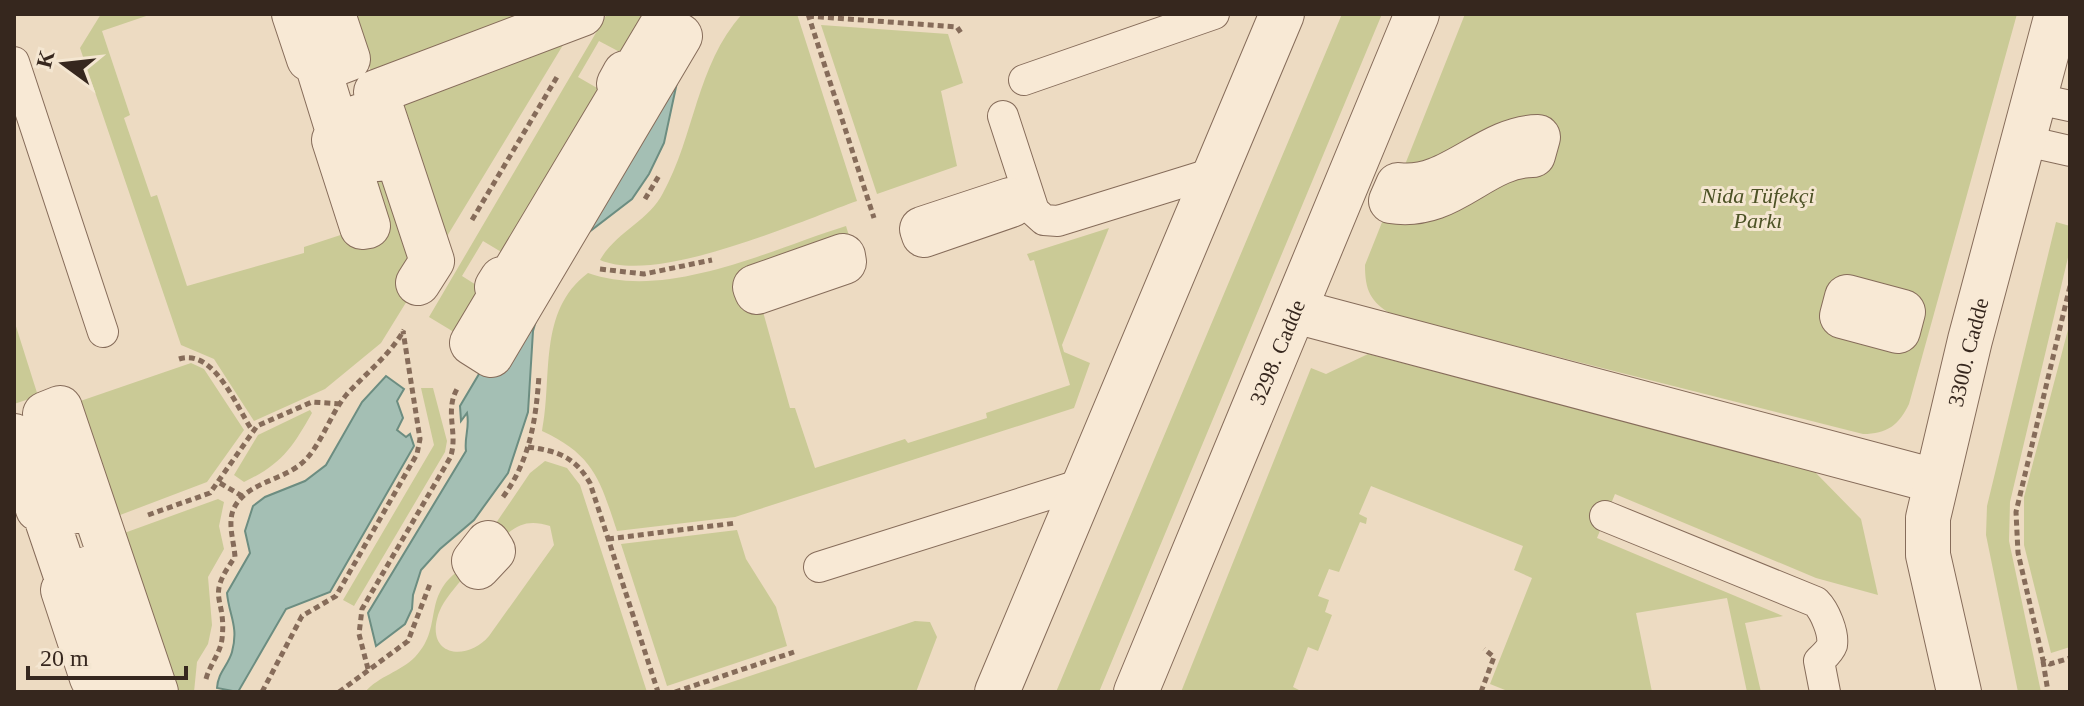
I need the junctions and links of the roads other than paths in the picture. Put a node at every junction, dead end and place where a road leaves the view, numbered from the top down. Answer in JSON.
{"nodes":[{"id":1,"x":294,"y":14,"type":"edge"},
{"id":2,"x":301,"y":14,"type":"edge"},
{"id":3,"x":333,"y":14,"type":"edge"},
{"id":4,"x":352,"y":14,"type":"edge"},
{"id":5,"x":525,"y":14,"type":"edge"},
{"id":6,"x":582,"y":14,"type":"edge"},
{"id":7,"x":1214,"y":14,"type":"edge"},
{"id":8,"x":1282,"y":14,"type":"edge"},
{"id":9,"x":1417,"y":14,"type":"edge"},
{"id":10,"x":2057,"y":14,"type":"edge"},
{"id":11,"x":14,"y":62,"type":"edge"},
{"id":12,"x":1024,"y":80,"type":"dead end"},
{"id":13,"x":2051,"y":102,"type":"edge"},
{"id":14,"x":1003,"y":116,"type":"dead end"},
{"id":15,"x":2022,"y":140,"type":"junction"},
{"id":16,"x":2070,"y":151,"type":"edge"},
{"id":17,"x":1216,"y":172,"type":"junction"},
{"id":18,"x":1295,"y":311,"type":"junction"},
{"id":19,"x":103,"y":332,"type":"dead end"},
{"id":20,"x":472,"y":343,"type":"joint"},
{"id":21,"x":14,"y":404,"type":"edge"},
{"id":22,"x":14,"y":436,"type":"edge"},
{"id":23,"x":1935,"y":481,"type":"junction"},
{"id":24,"x":1085,"y":483,"type":"junction"},
{"id":25,"x":1605,"y":516,"type":"dead end"},
{"id":26,"x":819,"y":567,"type":"dead end"},
{"id":27,"x":137,"y":692,"type":"edge"},
{"id":28,"x":156,"y":692,"type":"edge"},
{"id":29,"x":997,"y":692,"type":"edge"},
{"id":30,"x":1136,"y":692,"type":"edge"},
{"id":31,"x":1825,"y":692,"type":"edge"},
{"id":32,"x":1959,"y":692,"type":"edge"}],
"edges":[{"from":1,"to":2,"type":"street"},
{"from":3,"to":6,"type":"street"},
{"from":4,"to":5,"type":"street"},
{"from":7,"to":12,"type":"lane"},
{"from":8,"to":17,"type":"street"},
{"from":9,"to":18,"type":"street","name":"3298. Cadde"},
{"from":10,"to":13,"type":"street","name":"3300. Cadde"},
{"from":11,"to":19,"type":"lane"},
{"from":13,"to":15,"type":"street","name":"3300. Cadde"},
{"from":14,"to":17,"type":"lane"},
{"from":15,"to":16,"type":"lane"},
{"from":15,"to":23,"type":"street","name":"3300. Cadde"},
{"from":17,"to":24,"type":"street"},
{"from":18,"to":23,"type":"street"},
{"from":18,"to":30,"type":"street","name":"3298. Cadde"},
{"from":20,"to":20,"type":"street"},
{"from":21,"to":22,"type":"street"},
{"from":23,"to":32,"type":"street","name":"3300. Cadde"},
{"from":24,"to":26,"type":"lane"},
{"from":24,"to":29,"type":"street"},
{"from":25,"to":31,"type":"lane"},
{"from":27,"to":28,"type":"street"}]}
